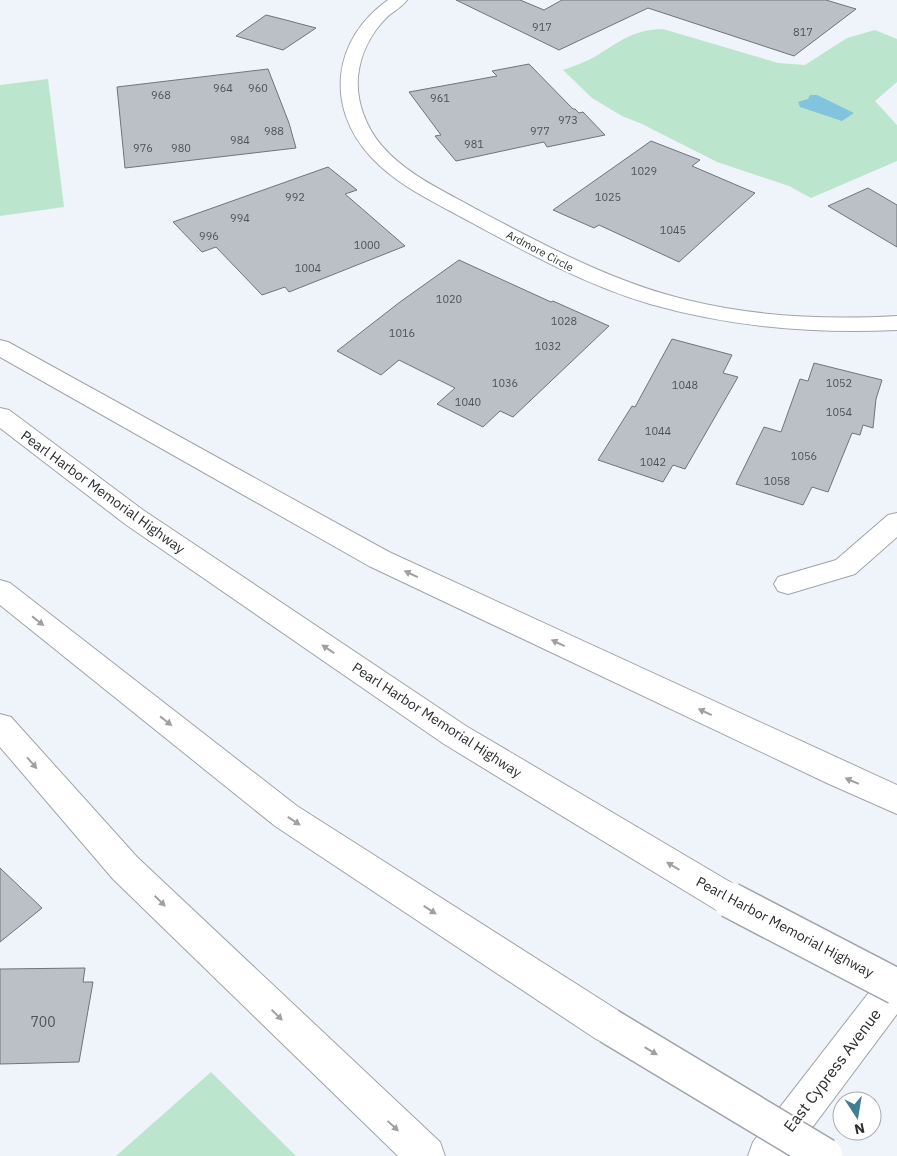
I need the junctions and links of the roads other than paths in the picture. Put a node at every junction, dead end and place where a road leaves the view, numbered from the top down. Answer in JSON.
{"nodes":[{"id":1,"x":399,"y":0,"type":"edge"},
{"id":2,"x":897,"y":323,"type":"edge"},
{"id":3,"x":0,"y":347,"type":"edge"},
{"id":4,"x":0,"y":416,"type":"edge"},
{"id":5,"x":897,"y":522,"type":"edge"},
{"id":6,"x":788,"y":584,"type":"dead end"},
{"id":7,"x":0,"y":590,"type":"edge"},
{"id":8,"x":0,"y":726,"type":"edge"},
{"id":9,"x":897,"y":800,"type":"edge"},
{"id":10,"x":897,"y":986,"type":"edge"},
{"id":11,"x":426,"y":1156,"type":"edge"},
{"id":12,"x":767,"y":1156,"type":"edge"},
{"id":13,"x":825,"y":1156,"type":"edge"}],
"edges":[{"from":1,"to":2,"type":"main road","name":"Ardmore Circle"},
{"from":9,"to":3,"type":"main road","one_way":true},
{"from":10,"to":4,"type":"main road","name":"Pearl Harbor Memorial Highway","one_way":true,"bridge":true},
{"from":5,"to":6,"type":"main road"},
{"from":7,"to":13,"type":"main road","one_way":true,"bridge":true},
{"from":8,"to":11,"type":"main road","one_way":true},
{"from":10,"to":12,"type":"main road","name":"East Cypress Avenue"}]}
